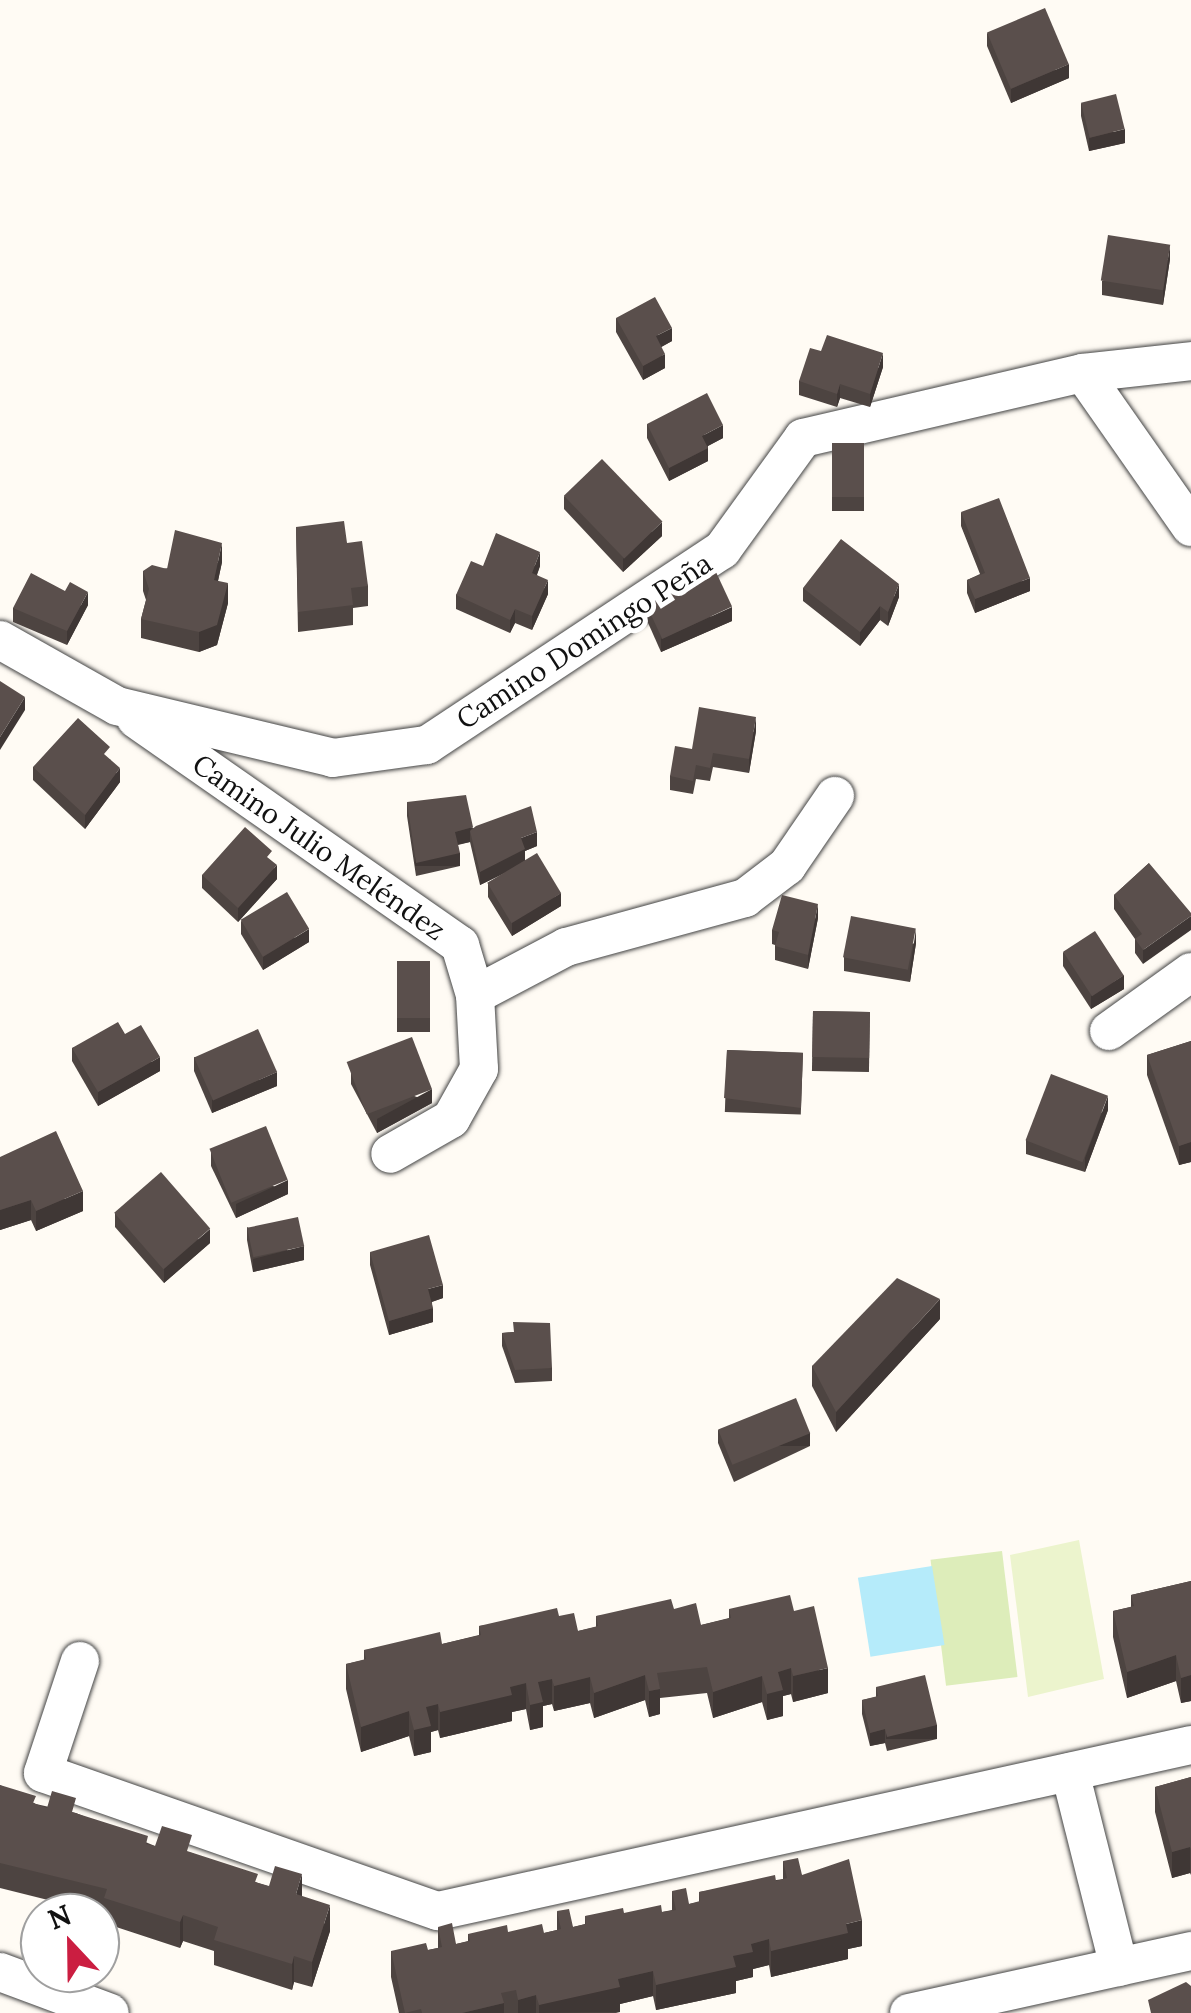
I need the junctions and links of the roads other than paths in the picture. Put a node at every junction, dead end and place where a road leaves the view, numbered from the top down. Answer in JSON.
{"nodes":[{"id":1,"x":1191,"y":362,"type":"edge"},
{"id":2,"x":1083,"y":372,"type":"junction"},
{"id":3,"x":1191,"y":527,"type":"edge"},
{"id":4,"x":0,"y":640,"type":"edge"},
{"id":5,"x":118,"y":706,"type":"junction"},
{"id":6,"x":835,"y":796,"type":"dead end"},
{"id":7,"x":1191,"y":972,"type":"edge"},
{"id":8,"x":475,"y":994,"type":"junction"},
{"id":9,"x":1109,"y":1031,"type":"dead end"},
{"id":10,"x":390,"y":1154,"type":"dead end"},
{"id":11,"x":80,"y":1662,"type":"dead end"},
{"id":12,"x":1191,"y":1746,"type":"edge"},
{"id":13,"x":1070,"y":1772,"type":"junction"},
{"id":14,"x":1191,"y":1951,"type":"edge"},
{"id":15,"x":1119,"y":1967,"type":"junction"},
{"id":16,"x":0,"y":1972,"type":"edge"},
{"id":17,"x":1060,"y":1980,"type":"junction"},
{"id":18,"x":110,"y":2013,"type":"edge"},
{"id":19,"x":909,"y":2013,"type":"edge"},
{"id":20,"x":1041,"y":2013,"type":"edge"}],
"edges":[{"from":1,"to":2,"type":"street","name":"Camino Domingo Peña"},
{"from":2,"to":3,"type":"street"},
{"from":2,"to":5,"type":"street","name":"Camino Domingo Peña"},
{"from":4,"to":5,"type":"street","name":"Camino Domingo Peña"},
{"from":5,"to":8,"type":"street","name":"Camino Julio Meléndez"},
{"from":6,"to":8,"type":"street"},
{"from":7,"to":9,"type":"street"},
{"from":8,"to":10,"type":"street","name":"Camino Julio Meléndez"},
{"from":11,"to":13,"type":"street"},
{"from":12,"to":13,"type":"street"},
{"from":13,"to":15,"type":"street"},
{"from":14,"to":15,"type":"street"},
{"from":15,"to":17,"type":"street"},
{"from":16,"to":18,"type":"street"},
{"from":17,"to":19,"type":"street"},
{"from":17,"to":20,"type":"street"}]}
